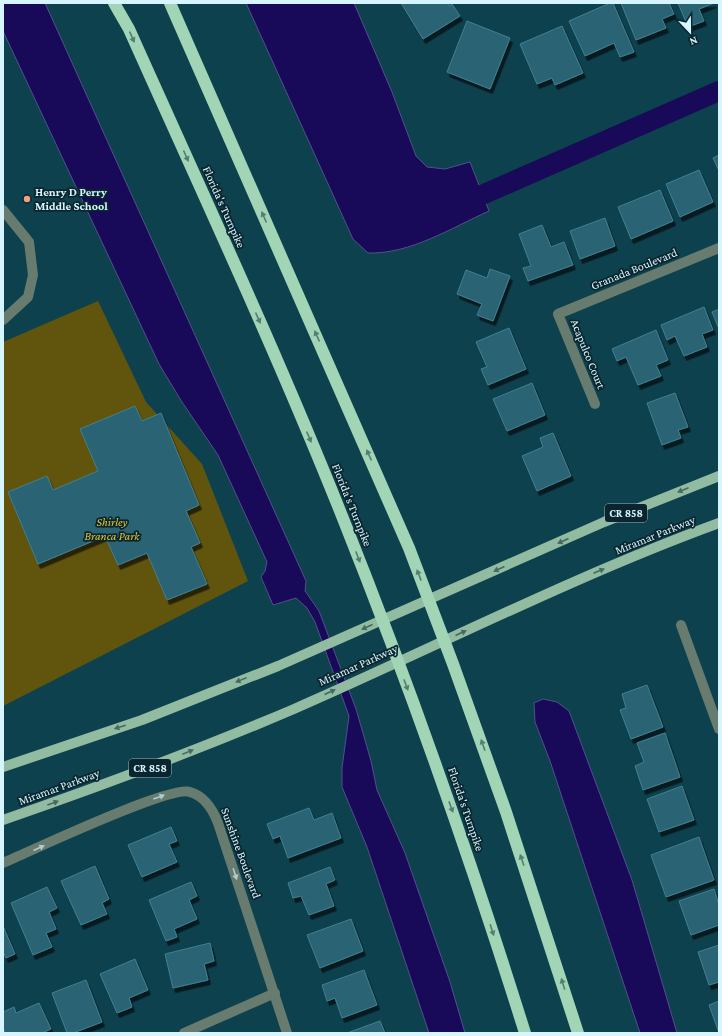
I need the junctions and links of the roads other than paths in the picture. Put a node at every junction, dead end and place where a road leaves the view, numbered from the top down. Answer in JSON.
{"nodes":[{"id":1,"x":114,"y":3,"type":"edge"},
{"id":2,"x":170,"y":3,"type":"edge"},
{"id":3,"x":3,"y":210,"type":"edge"},
{"id":4,"x":719,"y":248,"type":"edge"},
{"id":5,"x":558,"y":314,"type":"joint"},
{"id":6,"x":3,"y":320,"type":"edge"},
{"id":7,"x":595,"y":404,"type":"dead end"},
{"id":8,"x":719,"y":476,"type":"edge"},
{"id":9,"x":719,"y":523,"type":"edge"},
{"id":10,"x":680,"y":625,"type":"dead end"},
{"id":11,"x":719,"y":729,"type":"edge"},
{"id":12,"x":3,"y":767,"type":"edge"},
{"id":13,"x":3,"y":820,"type":"edge"},
{"id":14,"x":3,"y":863,"type":"edge"},
{"id":15,"x":275,"y":993,"type":"junction"},
{"id":16,"x":184,"y":1033,"type":"edge"},
{"id":17,"x":287,"y":1033,"type":"edge"},
{"id":18,"x":525,"y":1033,"type":"edge"},
{"id":19,"x":578,"y":1033,"type":"edge"}],
"edges":[{"from":1,"to":18,"type":"highway","name":"Florida's Turnpike","one_way":true},
{"from":19,"to":2,"type":"highway","one_way":true},
{"from":3,"to":6,"type":"street"},
{"from":4,"to":5,"type":"street","name":"Granada Boulevard"},
{"from":5,"to":7,"type":"street","name":"Acapulco Court"},
{"from":8,"to":12,"type":"main road","number":"CR 858","one_way":true},
{"from":13,"to":9,"type":"main road","name":"Miramar Parkway","number":"CR 858","one_way":true},
{"from":10,"to":11,"type":"street"},
{"from":14,"to":15,"type":"street","name":"Sunshine Boulevard","one_way":true},
{"from":15,"to":16,"type":"street"},
{"from":15,"to":17,"type":"street","name":"Sunshine Boulevard"}]}
